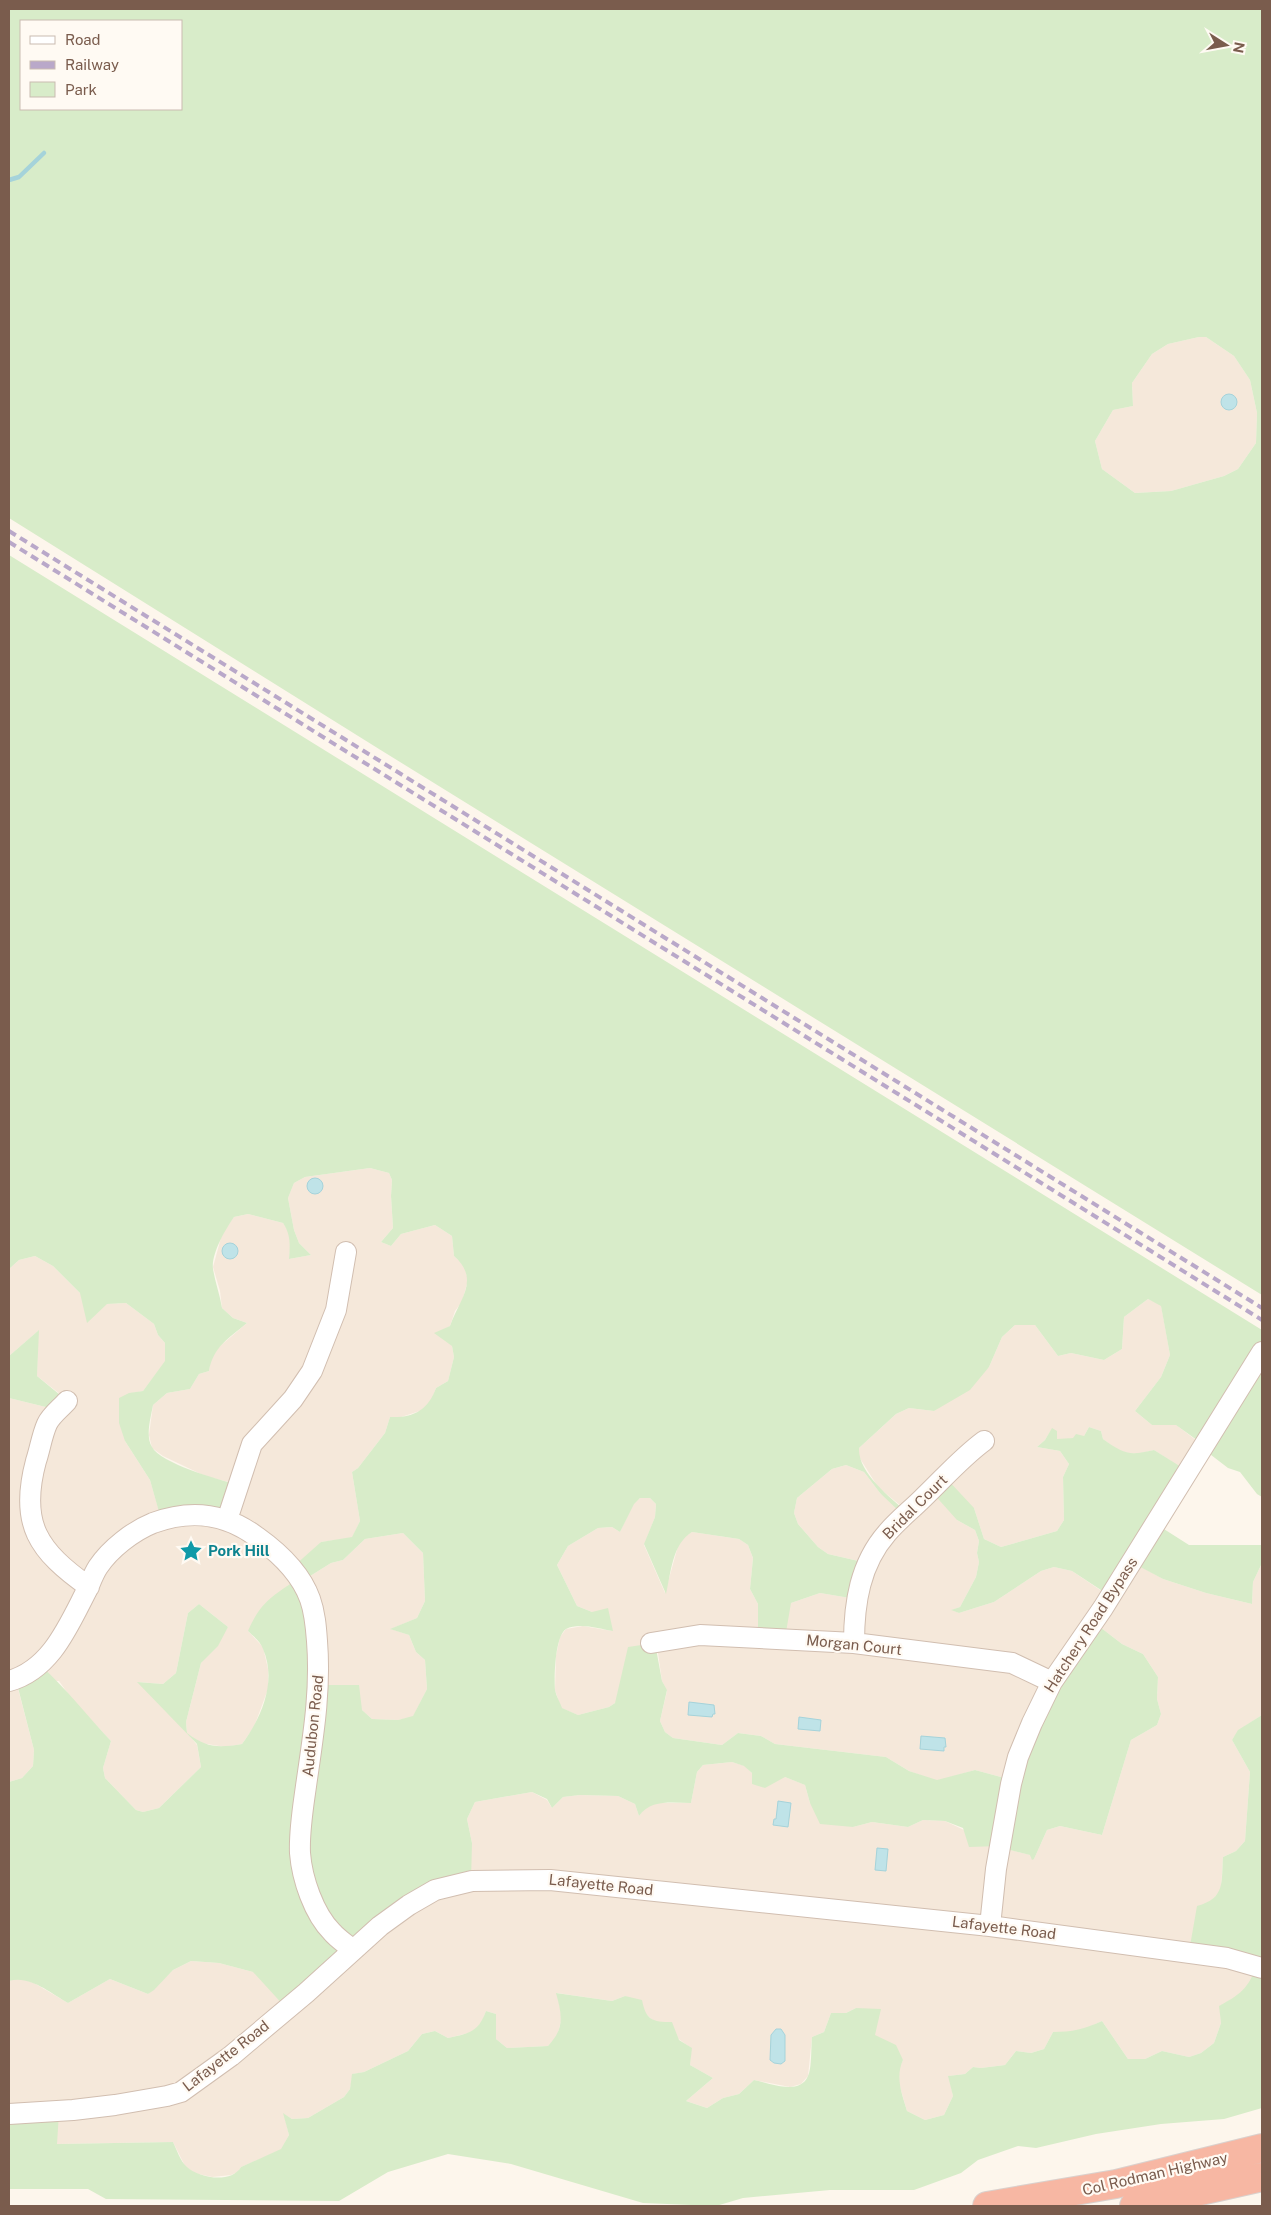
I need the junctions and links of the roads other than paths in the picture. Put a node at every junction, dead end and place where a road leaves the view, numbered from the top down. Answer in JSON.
{"nodes":[{"id":1,"x":346,"y":1252,"type":"dead end"},
{"id":2,"x":1258,"y":1359,"type":"edge"},
{"id":3,"x":67,"y":1401,"type":"dead end"},
{"id":4,"x":984,"y":1442,"type":"dead end"},
{"id":5,"x":227,"y":1520,"type":"junction"},
{"id":6,"x":88,"y":1587,"type":"junction"},
{"id":7,"x":651,"y":1643,"type":"dead end"},
{"id":8,"x":854,"y":1643,"type":"junction"},
{"id":9,"x":9,"y":1681,"type":"edge"},
{"id":10,"x":1052,"y":1682,"type":"junction"},
{"id":11,"x":990,"y":1926,"type":"junction"},
{"id":12,"x":353,"y":1950,"type":"junction"},
{"id":13,"x":1262,"y":1968,"type":"edge"},
{"id":14,"x":9,"y":2114,"type":"edge"},
{"id":15,"x":1262,"y":2148,"type":"edge"},
{"id":16,"x":1262,"y":2177,"type":"edge"},
{"id":17,"x":987,"y":2206,"type":"edge"},
{"id":18,"x":1134,"y":2206,"type":"edge"}],
"edges":[{"from":1,"to":5,"type":"street"},
{"from":2,"to":10,"type":"street","name":"Hatchery Road Bypass"},
{"from":3,"to":6,"type":"street"},
{"from":4,"to":8,"type":"street","name":"Bridal Court"},
{"from":5,"to":6,"type":"street","name":"Audubon Road"},
{"from":5,"to":12,"type":"street","name":"Audubon Road"},
{"from":6,"to":9,"type":"street","name":"Audubon Road"},
{"from":7,"to":8,"type":"street","name":"Morgan Court"},
{"from":8,"to":10,"type":"street","name":"Morgan Court"},
{"from":10,"to":11,"type":"street","name":"Hatchery Road Bypass"},
{"from":11,"to":12,"type":"street","name":"Lafayette Road"},
{"from":11,"to":13,"type":"street","name":"Lafayette Road"},
{"from":12,"to":14,"type":"street","name":"Lafayette Road"},
{"from":15,"to":17,"type":"highway","name":"Col Rodman Highway"},
{"from":16,"to":18,"type":"highway","name":"Col Rodman Highway"}]}
